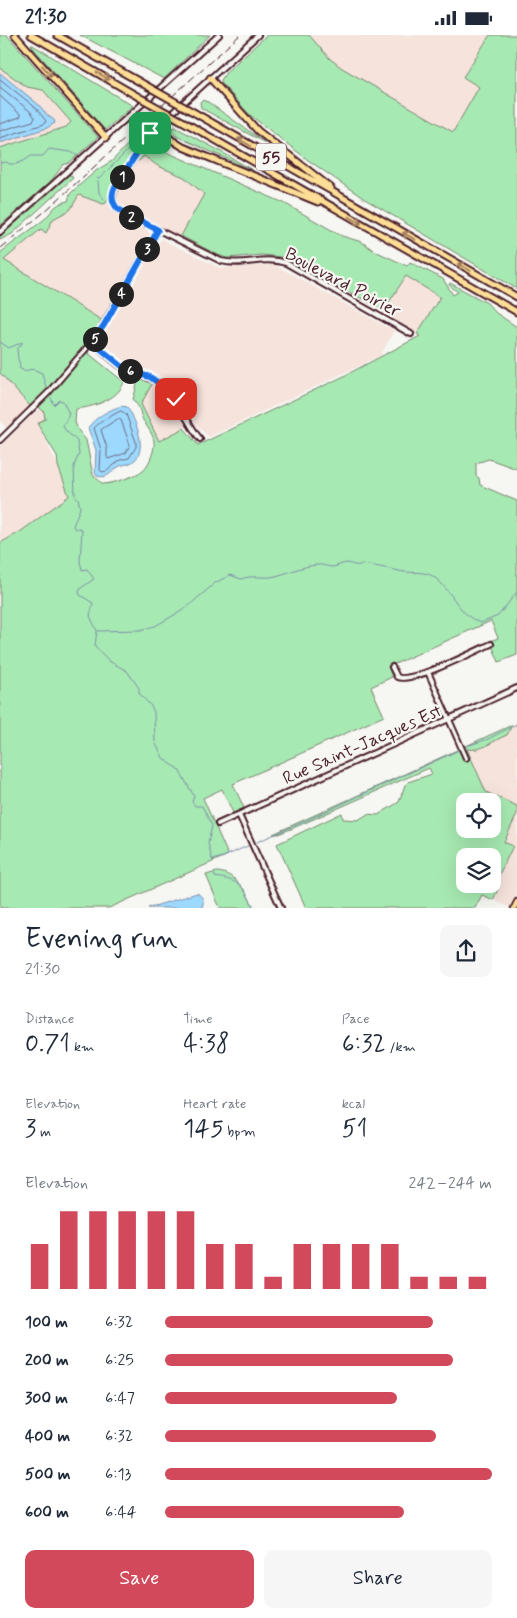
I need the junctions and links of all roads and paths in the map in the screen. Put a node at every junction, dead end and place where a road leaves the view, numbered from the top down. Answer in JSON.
{"nodes":[{"id":1,"x":15,"y":35,"type":"edge"},
{"id":2,"x":31,"y":35,"type":"edge"},
{"id":3,"x":57,"y":35,"type":"edge"},
{"id":4,"x":220,"y":35,"type":"edge"},
{"id":5,"x":258,"y":35,"type":"edge"},
{"id":6,"x":210,"y":78,"type":"junction"},
{"id":7,"x":157,"y":126,"type":"junction"},
{"id":8,"x":106,"y":138,"type":"junction"},
{"id":9,"x":347,"y":201,"type":"junction"},
{"id":10,"x":332,"y":207,"type":"junction"},
{"id":11,"x":158,"y":230,"type":"junction"},
{"id":12,"x":0,"y":232,"type":"edge"},
{"id":13,"x":517,"y":297,"type":"edge"},
{"id":14,"x":517,"y":312,"type":"edge"},
{"id":15,"x":411,"y":334,"type":"dead end"},
{"id":16,"x":92,"y":342,"type":"junction"},
{"id":17,"x":200,"y":439,"type":"dead end"},
{"id":18,"x":0,"y":440,"type":"edge"},
{"id":19,"x":491,"y":644,"type":"dead end"},
{"id":20,"x":392,"y":667,"type":"dead end"},
{"id":21,"x":428,"y":672,"type":"junction"},
{"id":22,"x":517,"y":688,"type":"edge"},
{"id":23,"x":449,"y":719,"type":"junction"},
{"id":24,"x":466,"y":758,"type":"dead end"},
{"id":25,"x":239,"y":815,"type":"junction"},
{"id":26,"x":218,"y":824,"type":"dead end"},
{"id":27,"x":517,"y":902,"type":"edge"},
{"id":28,"x":281,"y":908,"type":"edge"},
{"id":29,"x":514,"y":908,"type":"edge"}],
"edges":[{"from":1,"to":8,"type":"highway","one_way":true},
{"from":2,"to":10,"type":"highway","number":"55","one_way":true,"bridge":true},
{"from":9,"to":3,"type":"highway","number":"55","one_way":true,"bridge":true},
{"from":4,"to":8,"type":"street"},
{"from":5,"to":6,"type":"street","name":"Boulevard Poirier"},
{"from":6,"to":7,"type":"street","name":"Boulevard Poirier"},
{"from":6,"to":9,"type":"highway"},
{"from":7,"to":10,"type":"highway"},
{"from":7,"to":11,"type":"street","name":"Boulevard Poirier"},
{"from":8,"to":12,"type":"street"},
{"from":13,"to":9,"type":"highway","number":"55","one_way":true},
{"from":10,"to":14,"type":"highway","number":"55","one_way":true},
{"from":11,"to":15,"type":"street","name":"Boulevard Poirier"},
{"from":11,"to":16,"type":"street"},
{"from":16,"to":17,"type":"street"},
{"from":16,"to":18,"type":"street"},
{"from":19,"to":21,"type":"street"},
{"from":20,"to":21,"type":"street"},
{"from":21,"to":23,"type":"street"},
{"from":22,"to":23,"type":"street","name":"Rue Saint-Jacques Est"},
{"from":23,"to":24,"type":"street"},
{"from":23,"to":25,"type":"street","name":"Rue Saint-Jacques Est"},
{"from":25,"to":26,"type":"street","name":"Rue Saint-Jacques Est"},
{"from":25,"to":28,"type":"street"},
{"from":27,"to":29,"type":"main road"}]}
